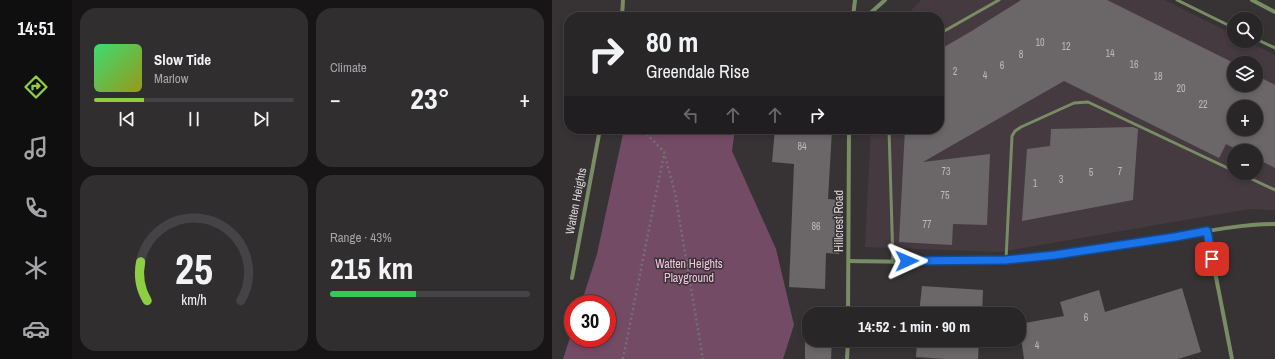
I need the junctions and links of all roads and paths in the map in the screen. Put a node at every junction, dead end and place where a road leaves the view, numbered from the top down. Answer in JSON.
{"nodes":[{"id":1,"x":623,"y":0,"type":"edge"},
{"id":2,"x":855,"y":0,"type":"edge"},
{"id":3,"x":885,"y":0,"type":"edge"},
{"id":4,"x":999,"y":0,"type":"edge"},
{"id":5,"x":1177,"y":0,"type":"edge"},
{"id":6,"x":1252,"y":0,"type":"edge"},
{"id":7,"x":622,"y":12,"type":"edge"},
{"id":8,"x":854,"y":12,"type":"edge"},
{"id":9,"x":872,"y":12,"type":"edge"},
{"id":10,"x":1275,"y":12,"type":"edge"},
{"id":11,"x":1227,"y":25,"type":"edge"},
{"id":12,"x":944,"y":31,"type":"edge"},
{"id":13,"x":1263,"y":42,"type":"edge"},
{"id":14,"x":1275,"y":48,"type":"edge"},
{"id":15,"x":599,"y":134,"type":"edge"},
{"id":16,"x":647,"y":134,"type":"edge"},
{"id":17,"x":849,"y":134,"type":"edge"},
{"id":18,"x":889,"y":134,"type":"edge"},
{"id":19,"x":664,"y":152,"type":"junction"},
{"id":20,"x":1227,"y":168,"type":"edge"},
{"id":21,"x":1254,"y":180,"type":"edge"},
{"id":22,"x":1275,"y":190,"type":"edge"},
{"id":23,"x":1275,"y":224,"type":"edge"},
{"id":24,"x":1207,"y":231,"type":"junction"},
{"id":25,"x":1006,"y":260,"type":"junction"},
{"id":26,"x":849,"y":261,"type":"junction"},
{"id":27,"x":893,"y":262,"type":"junction"},
{"id":28,"x":572,"y":278,"type":"dead end"},
{"id":29,"x":848,"y":307,"type":"edge"},
{"id":30,"x":848,"y":347,"type":"edge"},
{"id":31,"x":623,"y":359,"type":"edge"},
{"id":32,"x":703,"y":359,"type":"edge"},
{"id":33,"x":847,"y":359,"type":"edge"},
{"id":34,"x":1232,"y":359,"type":"edge"}],
"edges":[{"from":1,"to":7,"type":"street"},
{"from":2,"to":8,"type":"street"},
{"from":3,"to":9,"type":"street"},
{"from":4,"to":12,"type":"lane"},
{"from":5,"to":11,"type":"lane"},
{"from":6,"to":10,"type":"street"},
{"from":13,"to":14,"type":"lane"},
{"from":15,"to":28,"type":"street","name":"Watten Heights"},
{"from":16,"to":19,"type":"path"},
{"from":17,"to":26,"type":"street","name":"Hillcrest Road"},
{"from":18,"to":27,"type":"lane"},
{"from":19,"to":31,"type":"path"},
{"from":19,"to":32,"type":"path"},
{"from":20,"to":25,"type":"lane"},
{"from":21,"to":22,"type":"lane"},
{"from":23,"to":24,"type":"street"},
{"from":24,"to":25,"type":"street"},
{"from":24,"to":34,"type":"street"},
{"from":25,"to":27,"type":"street"},
{"from":26,"to":27,"type":"street"},
{"from":26,"to":29,"type":"street","name":"Hillcrest Road"},
{"from":30,"to":33,"type":"street"}]}
